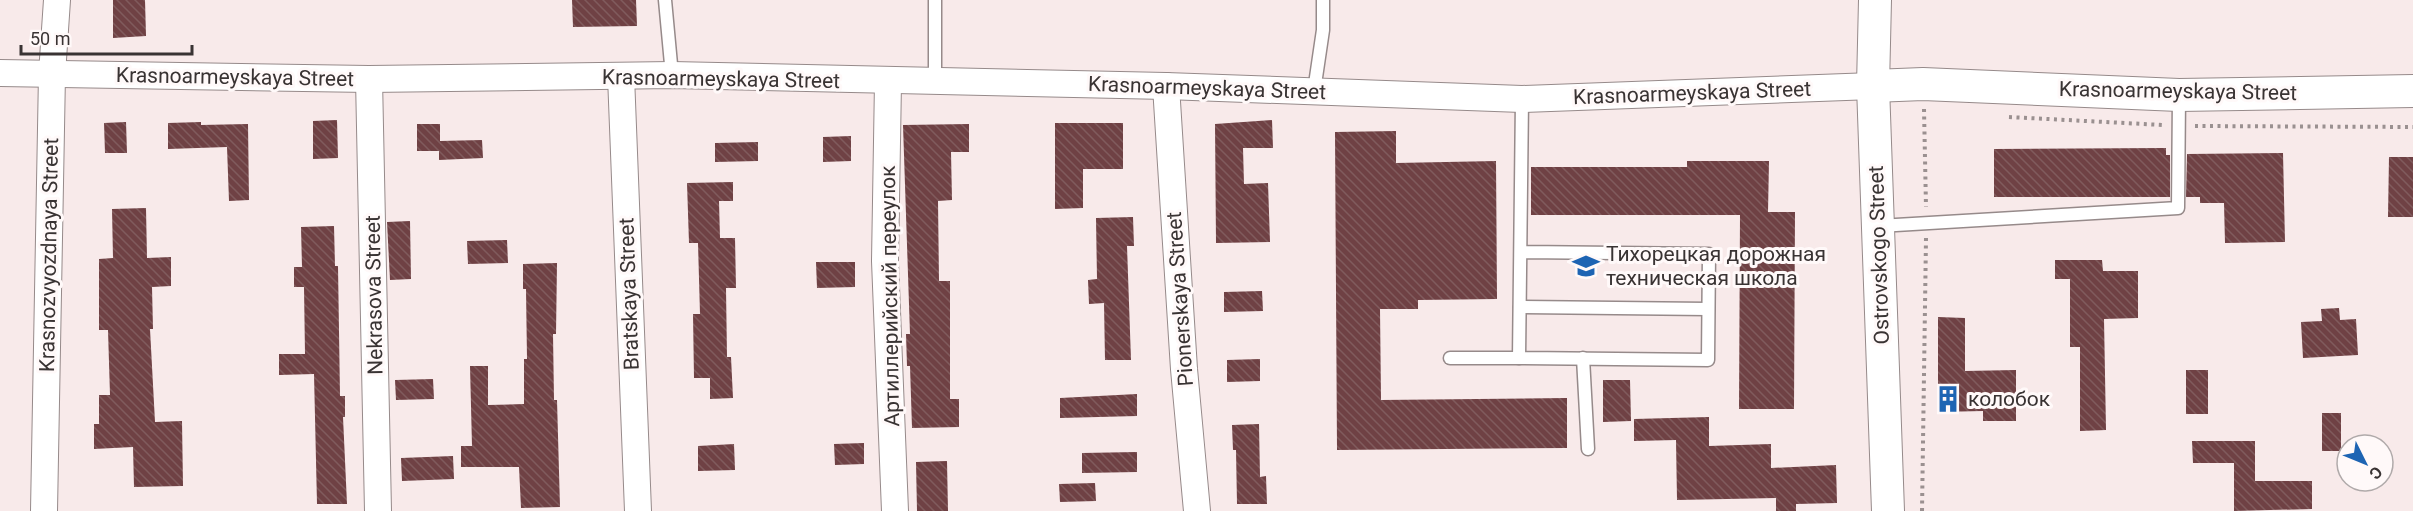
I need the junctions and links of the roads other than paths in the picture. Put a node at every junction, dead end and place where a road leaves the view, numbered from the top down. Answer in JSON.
{"nodes":[{"id":1,"x":57,"y":0,"type":"edge"},
{"id":2,"x":665,"y":0,"type":"edge"},
{"id":3,"x":935,"y":0,"type":"edge"},
{"id":4,"x":1323,"y":0,"type":"edge"},
{"id":5,"x":1875,"y":0,"type":"edge"},
{"id":6,"x":0,"y":73,"type":"edge"},
{"id":7,"x":52,"y":74,"type":"junction"},
{"id":8,"x":672,"y":75,"type":"junction"},
{"id":9,"x":621,"y":76,"type":"junction"},
{"id":10,"x":369,"y":79,"type":"junction"},
{"id":11,"x":888,"y":82,"type":"junction"},
{"id":12,"x":935,"y":83,"type":"junction"},
{"id":13,"x":1166,"y":86,"type":"junction"},
{"id":14,"x":1872,"y":86,"type":"junction"},
{"id":15,"x":1314,"y":91,"type":"junction"},
{"id":16,"x":2413,"y":91,"type":"edge"},
{"id":17,"x":2179,"y":95,"type":"junction"},
{"id":18,"x":1522,"y":99,"type":"junction"},
{"id":19,"x":1879,"y":226,"type":"junction"},
{"id":20,"x":1521,"y":252,"type":"junction"},
{"id":21,"x":1520,"y":307,"type":"junction"},
{"id":22,"x":1708,"y":309,"type":"junction"},
{"id":23,"x":1450,"y":358,"type":"dead end"},
{"id":24,"x":1519,"y":358,"type":"junction"},
{"id":25,"x":1583,"y":358,"type":"junction"},
{"id":26,"x":1588,"y":448,"type":"dead end"},
{"id":27,"x":44,"y":511,"type":"edge"},
{"id":28,"x":378,"y":511,"type":"edge"},
{"id":29,"x":638,"y":511,"type":"edge"},
{"id":30,"x":895,"y":511,"type":"edge"},
{"id":31,"x":1197,"y":511,"type":"edge"},
{"id":32,"x":1888,"y":511,"type":"edge"}],
"edges":[{"from":1,"to":7,"type":"street","name":"Krasnozvyozdnaya Street"},
{"from":2,"to":8,"type":"lane"},
{"from":3,"to":12,"type":"lane"},
{"from":4,"to":15,"type":"lane"},
{"from":5,"to":14,"type":"street","name":"Ostrovskogo Street"},
{"from":6,"to":7,"type":"street","name":"Krasnoarmeyskaya Street"},
{"from":7,"to":10,"type":"street","name":"Krasnoarmeyskaya Street"},
{"from":7,"to":27,"type":"street","name":"Krasnozvyozdnaya Street"},
{"from":8,"to":9,"type":"street","name":"Krasnoarmeyskaya Street"},
{"from":8,"to":11,"type":"street","name":"Krasnoarmeyskaya Street"},
{"from":9,"to":10,"type":"street","name":"Krasnoarmeyskaya Street"},
{"from":9,"to":29,"type":"street","name":"Bratskaya Street"},
{"from":10,"to":28,"type":"street","name":"Nekrasova Street"},
{"from":11,"to":12,"type":"street","name":"Krasnoarmeyskaya Street"},
{"from":11,"to":30,"type":"street","name":"Артиллерийский переулок"},
{"from":12,"to":13,"type":"street","name":"Krasnoarmeyskaya Street"},
{"from":13,"to":15,"type":"street","name":"Krasnoarmeyskaya Street"},
{"from":13,"to":31,"type":"street","name":"Pionerskaya Street"},
{"from":14,"to":17,"type":"street","name":"Krasnoarmeyskaya Street"},
{"from":14,"to":18,"type":"street","name":"Krasnoarmeyskaya Street"},
{"from":14,"to":19,"type":"street","name":"Ostrovskogo Street"},
{"from":15,"to":18,"type":"street","name":"Krasnoarmeyskaya Street"},
{"from":16,"to":17,"type":"street","name":"Krasnoarmeyskaya Street"},
{"from":17,"to":19,"type":"lane"},
{"from":18,"to":20,"type":"lane"},
{"from":19,"to":32,"type":"street","name":"Ostrovskogo Street"},
{"from":20,"to":21,"type":"lane"},
{"from":20,"to":22,"type":"lane"},
{"from":21,"to":22,"type":"lane"},
{"from":21,"to":24,"type":"lane"},
{"from":22,"to":25,"type":"lane"},
{"from":23,"to":24,"type":"lane"},
{"from":24,"to":25,"type":"lane"},
{"from":25,"to":26,"type":"lane"}]}
